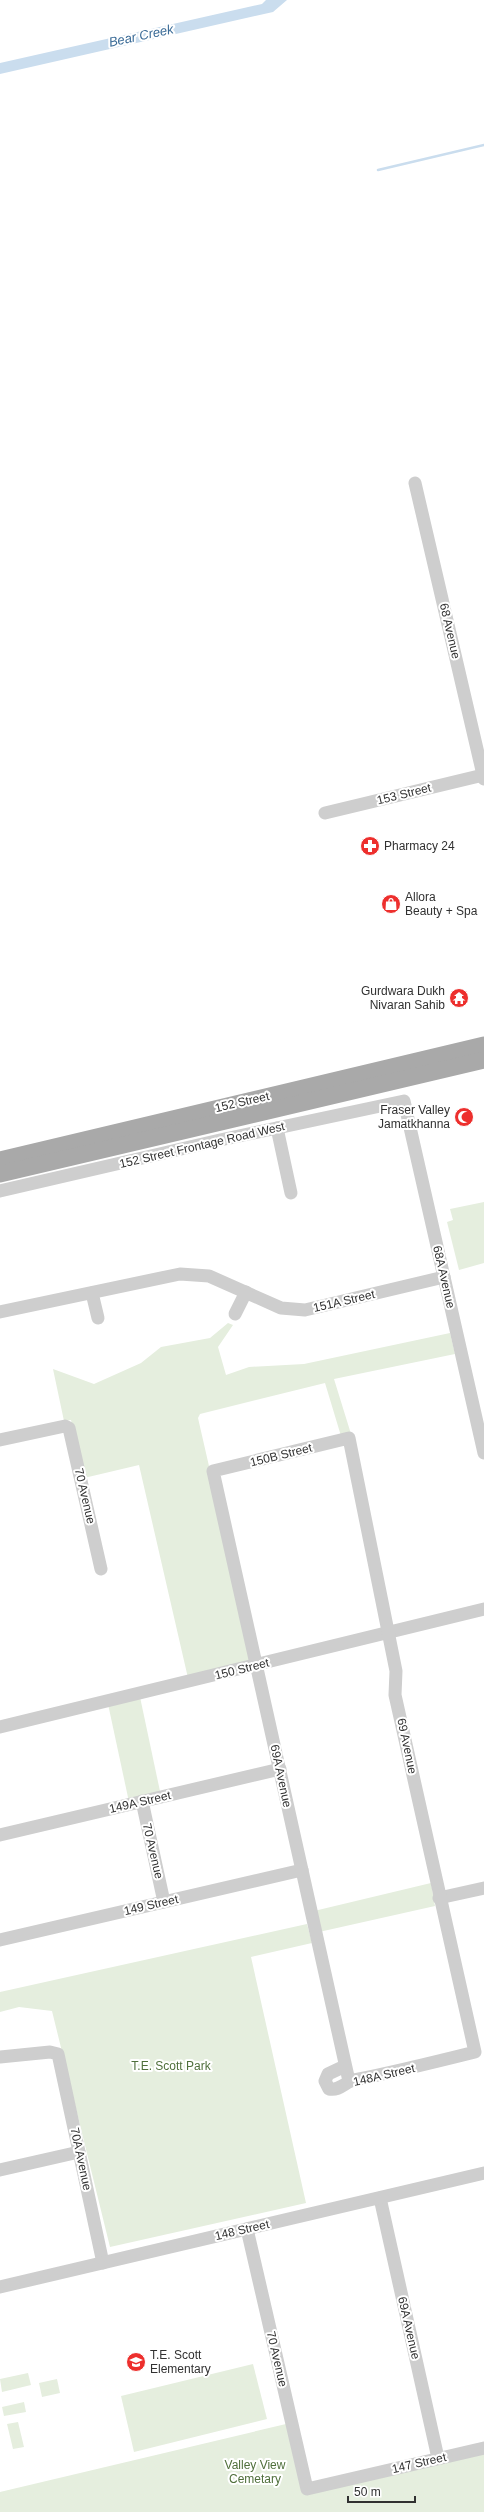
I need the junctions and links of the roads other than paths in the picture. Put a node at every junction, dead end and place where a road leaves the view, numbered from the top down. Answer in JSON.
{"nodes":[{"id":1,"x":415,"y":483,"type":"dead end"},
{"id":2,"x":484,"y":777,"type":"edge"},
{"id":3,"x":325,"y":813,"type":"dead end"},
{"id":4,"x":484,"y":1045,"type":"edge"},
{"id":5,"x":484,"y":1060,"type":"edge"},
{"id":6,"x":404,"y":1100,"type":"joint"},
{"id":7,"x":277,"y":1128,"type":"junction"},
{"id":8,"x":0,"y":1160,"type":"edge"},
{"id":9,"x":0,"y":1174,"type":"edge"},
{"id":10,"x":0,"y":1191,"type":"edge"},
{"id":11,"x":291,"y":1193,"type":"dead end"},
{"id":12,"x":444,"y":1277,"type":"junction"},
{"id":13,"x":246,"y":1292,"type":"junction"},
{"id":14,"x":92,"y":1293,"type":"junction"},
{"id":15,"x":0,"y":1312,"type":"edge"},
{"id":16,"x":235,"y":1314,"type":"dead end"},
{"id":17,"x":98,"y":1318,"type":"dead end"},
{"id":18,"x":349,"y":1438,"type":"joint"},
{"id":19,"x":0,"y":1440,"type":"edge"},
{"id":20,"x":484,"y":1452,"type":"edge"},
{"id":21,"x":213,"y":1471,"type":"joint"},
{"id":22,"x":101,"y":1569,"type":"dead end"},
{"id":23,"x":484,"y":1609,"type":"edge"},
{"id":24,"x":388,"y":1632,"type":"junction"},
{"id":25,"x":257,"y":1665,"type":"junction"},
{"id":26,"x":0,"y":1727,"type":"edge"},
{"id":27,"x":280,"y":1769,"type":"junction"},
{"id":28,"x":142,"y":1801,"type":"junction"},
{"id":29,"x":0,"y":1835,"type":"edge"},
{"id":30,"x":302,"y":1870,"type":"junction"},
{"id":31,"x":484,"y":1888,"type":"edge"},
{"id":32,"x":439,"y":1898,"type":"junction"},
{"id":33,"x":164,"y":1902,"type":"junction"},
{"id":34,"x":0,"y":1940,"type":"edge"},
{"id":35,"x":474,"y":2052,"type":"joint"},
{"id":36,"x":0,"y":2057,"type":"edge"},
{"id":37,"x":345,"y":2066,"type":"junction"},
{"id":38,"x":349,"y":2081,"type":"junction"},
{"id":39,"x":79,"y":2152,"type":"junction"},
{"id":40,"x":0,"y":2170,"type":"edge"},
{"id":41,"x":484,"y":2173,"type":"edge"},
{"id":42,"x":380,"y":2198,"type":"junction"},
{"id":43,"x":247,"y":2229,"type":"junction"},
{"id":44,"x":103,"y":2263,"type":"junction"},
{"id":45,"x":0,"y":2287,"type":"edge"},
{"id":46,"x":484,"y":2448,"type":"edge"},
{"id":47,"x":438,"y":2458,"type":"junction"},
{"id":48,"x":308,"y":2489,"type":"joint"}],
"edges":[{"from":1,"to":2,"type":"street","name":"68 Avenue"},
{"from":2,"to":3,"type":"street","name":"153 Street"},
{"from":4,"to":8,"type":"main road","name":"152 Street"},
{"from":5,"to":9,"type":"main road","name":"152 Street"},
{"from":6,"to":7,"type":"street","name":"152 Street Frontage Road West"},
{"from":6,"to":12,"type":"street","name":"68A Avenue"},
{"from":7,"to":10,"type":"street","name":"152 Street Frontage Road West"},
{"from":7,"to":11,"type":"street"},
{"from":12,"to":13,"type":"street","name":"151A Street"},
{"from":12,"to":20,"type":"street","name":"68A Avenue"},
{"from":13,"to":14,"type":"street","name":"151A Street"},
{"from":13,"to":16,"type":"street"},
{"from":14,"to":15,"type":"street","name":"151A Street"},
{"from":14,"to":17,"type":"street"},
{"from":18,"to":21,"type":"street","name":"150B Street"},
{"from":18,"to":24,"type":"street","name":"69 Avenue"},
{"from":19,"to":22,"type":"street","name":"70 Avenue"},
{"from":21,"to":25,"type":"street","name":"69A Avenue"},
{"from":23,"to":24,"type":"street","name":"150 Street"},
{"from":24,"to":25,"type":"street","name":"150 Street"},
{"from":24,"to":32,"type":"street","name":"69 Avenue"},
{"from":25,"to":26,"type":"street","name":"150 Street"},
{"from":25,"to":27,"type":"street","name":"69A Avenue"},
{"from":27,"to":28,"type":"street","name":"149A Street"},
{"from":27,"to":30,"type":"street","name":"69A Avenue"},
{"from":28,"to":29,"type":"street","name":"149A Street"},
{"from":28,"to":33,"type":"street","name":"70 Avenue"},
{"from":30,"to":33,"type":"street","name":"149 Street"},
{"from":30,"to":37,"type":"street","name":"69A Avenue"},
{"from":31,"to":32,"type":"street"},
{"from":32,"to":35,"type":"street","name":"69 Avenue"},
{"from":33,"to":34,"type":"street","name":"149 Street"},
{"from":35,"to":38,"type":"street","name":"148A Street"},
{"from":36,"to":39,"type":"street","name":"70A Avenue"},
{"from":37,"to":38,"type":"street","name":"69A Avenue"},
{"from":37,"to":38,"type":"street","name":"148A Street"},
{"from":39,"to":40,"type":"street"},
{"from":39,"to":44,"type":"street","name":"70A Avenue"},
{"from":41,"to":42,"type":"street","name":"148 Street"},
{"from":42,"to":43,"type":"street","name":"148 Street"},
{"from":42,"to":47,"type":"street","name":"69A Avenue"},
{"from":43,"to":44,"type":"street","name":"148 Street"},
{"from":43,"to":48,"type":"street","name":"70 Avenue"},
{"from":44,"to":45,"type":"street","name":"148 Street"},
{"from":46,"to":47,"type":"street","name":"147 Street"},
{"from":47,"to":48,"type":"street","name":"147 Street"}]}
